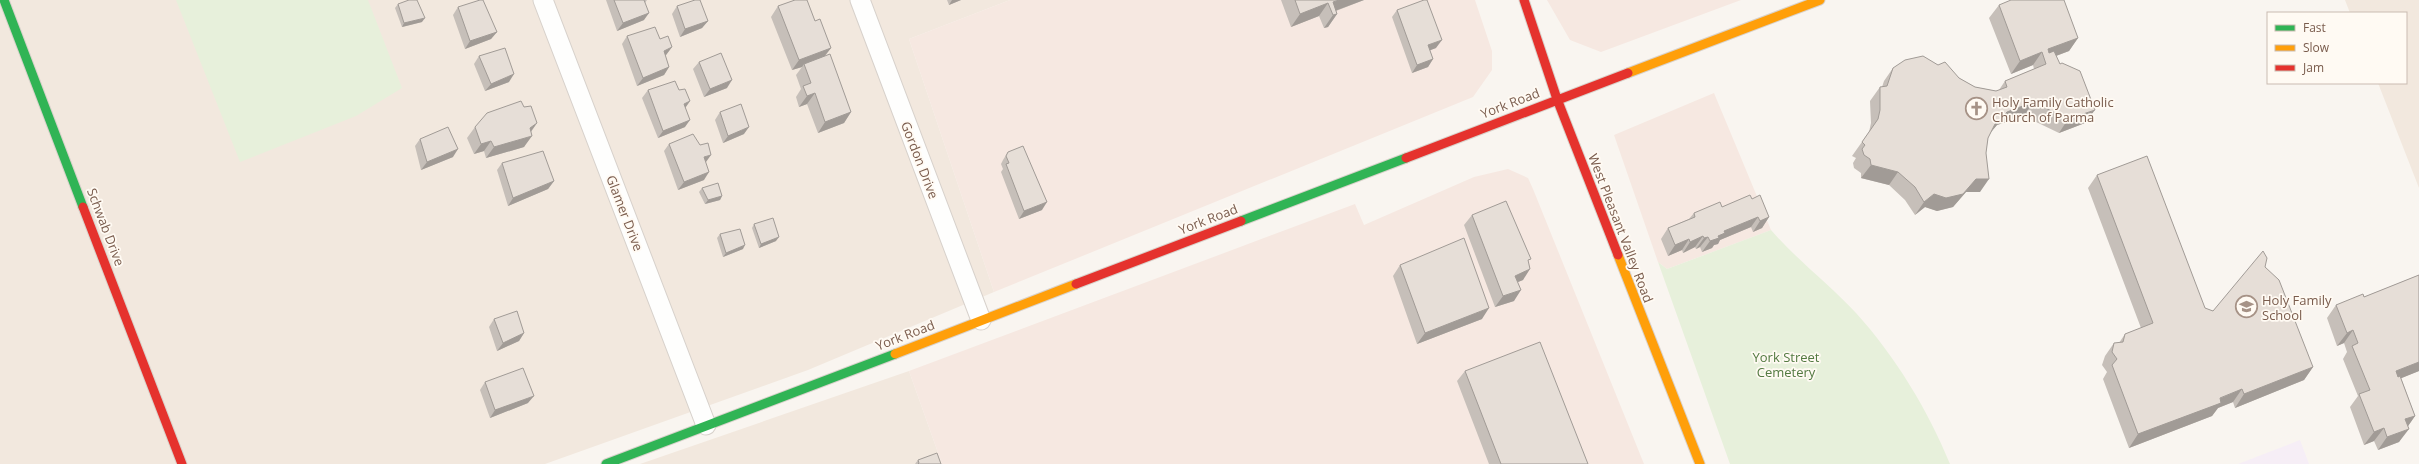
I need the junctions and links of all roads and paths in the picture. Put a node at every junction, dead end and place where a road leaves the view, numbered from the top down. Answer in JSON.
{"nodes":[{"id":1,"x":4,"y":0,"type":"edge"},
{"id":2,"x":543,"y":0,"type":"edge"},
{"id":3,"x":860,"y":0,"type":"edge"},
{"id":4,"x":1524,"y":0,"type":"edge"},
{"id":5,"x":1820,"y":0,"type":"edge"},
{"id":6,"x":1557,"y":99,"type":"junction"},
{"id":7,"x":982,"y":320,"type":"junction"},
{"id":8,"x":706,"y":425,"type":"junction"},
{"id":9,"x":182,"y":464,"type":"edge"},
{"id":10,"x":606,"y":464,"type":"edge"},
{"id":11,"x":1700,"y":464,"type":"edge"}],
"edges":[{"from":1,"to":9,"type":"street","name":"Schwab Drive"},
{"from":2,"to":8,"type":"street","name":"Glamer Drive"},
{"from":3,"to":7,"type":"street","name":"Gordon Drive"},
{"from":4,"to":6,"type":"street","name":"West Pleasant Valley Road"},
{"from":5,"to":6,"type":"street","name":"York Road"},
{"from":6,"to":7,"type":"street","name":"York Road"},
{"from":6,"to":11,"type":"street","name":"West Pleasant Valley Road"},
{"from":7,"to":8,"type":"street","name":"York Road"},
{"from":8,"to":10,"type":"street","name":"York Road"}]}
